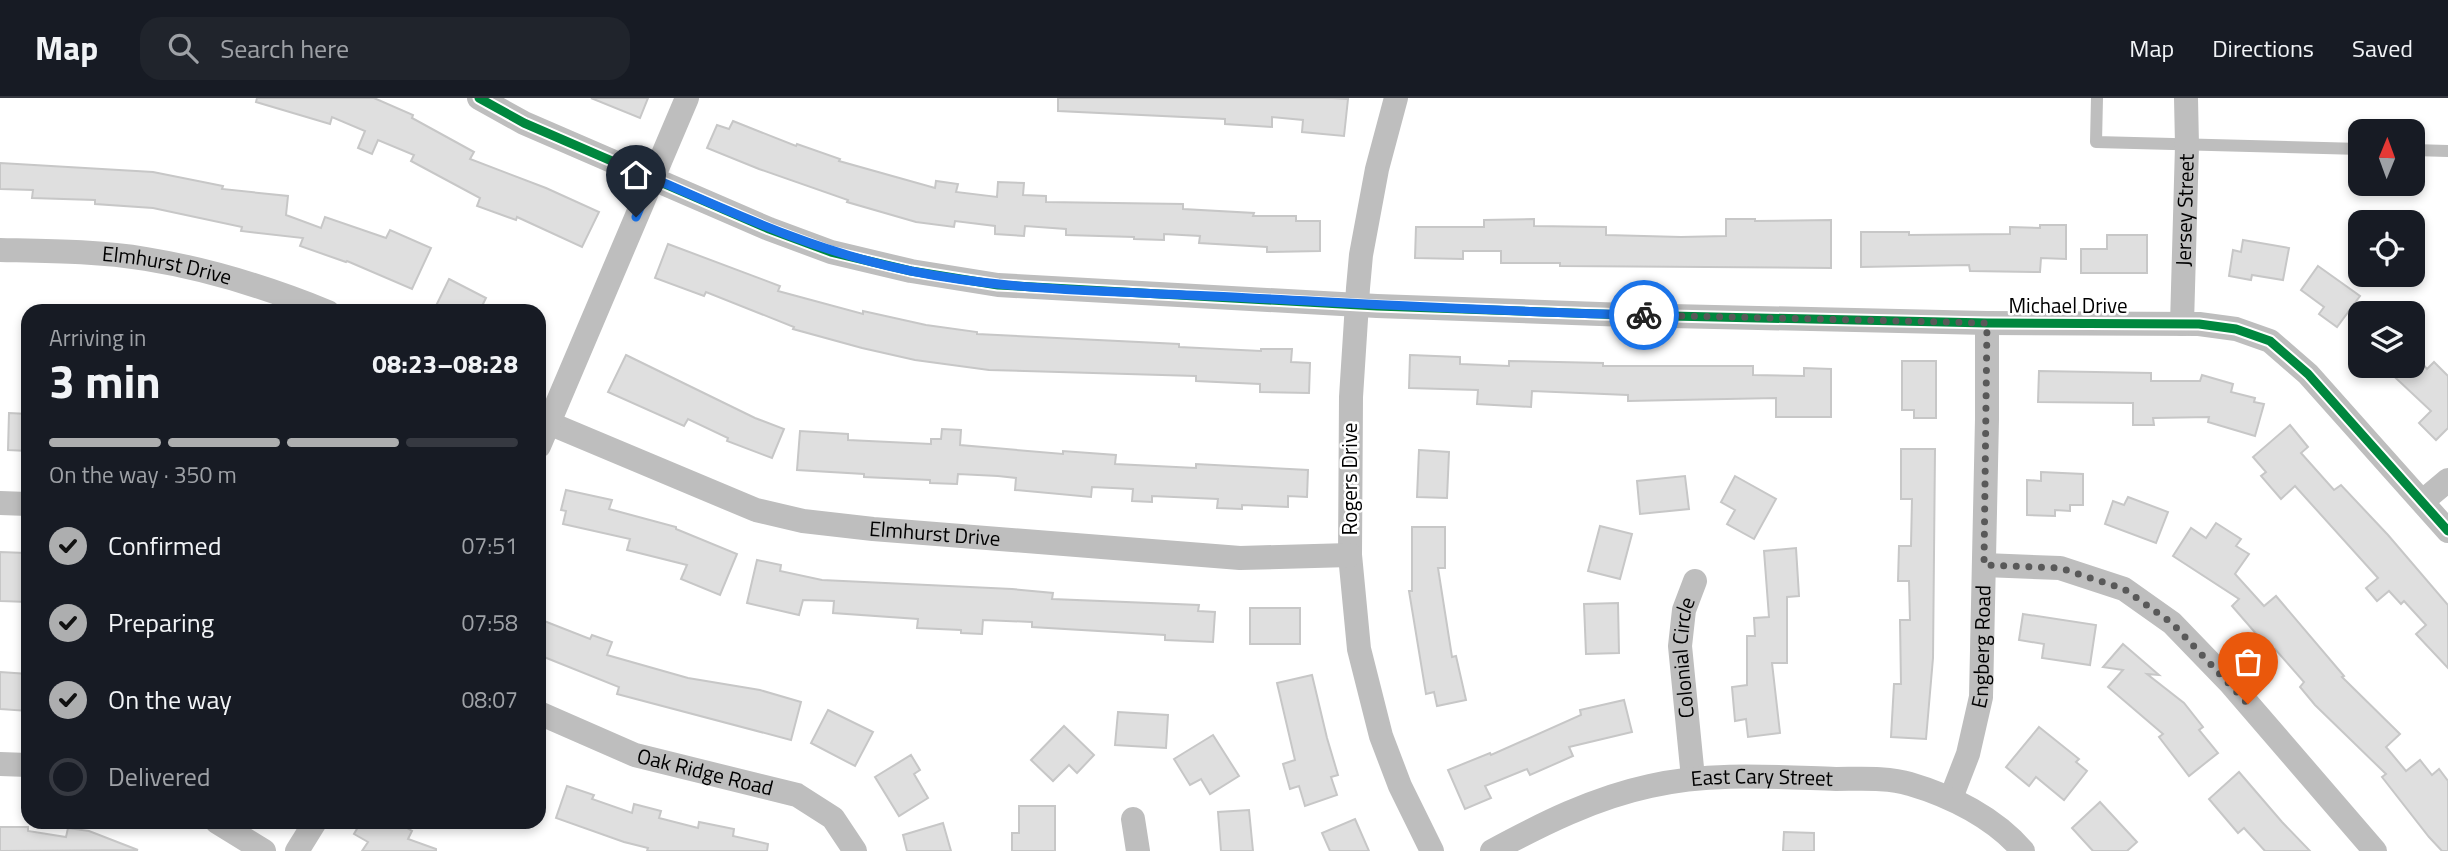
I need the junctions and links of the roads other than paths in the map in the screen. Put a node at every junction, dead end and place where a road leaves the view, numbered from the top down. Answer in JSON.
{"nodes":[{"id":1,"x":478,"y":98,"type":"edge"},
{"id":2,"x":687,"y":98,"type":"edge"},
{"id":3,"x":1396,"y":98,"type":"edge"},
{"id":4,"x":2097,"y":98,"type":"edge"},
{"id":5,"x":2186,"y":98,"type":"edge"},
{"id":6,"x":2187,"y":145,"type":"junction"},
{"id":7,"x":2348,"y":149,"type":"edge"},
{"id":8,"x":2426,"y":150,"type":"edge"},
{"id":9,"x":2448,"y":151,"type":"edge"},
{"id":10,"x":653,"y":178,"type":"junction"},
{"id":11,"x":0,"y":250,"type":"edge"},
{"id":12,"x":305,"y":304,"type":"edge"},
{"id":13,"x":1356,"y":304,"type":"junction"},
{"id":14,"x":1987,"y":323,"type":"junction"},
{"id":15,"x":2182,"y":324,"type":"junction"},
{"id":16,"x":546,"y":417,"type":"edge"},
{"id":17,"x":546,"y":422,"type":"edge"},
{"id":18,"x":2448,"y":480,"type":"edge"},
{"id":19,"x":2423,"y":501,"type":"junction"},
{"id":20,"x":0,"y":503,"type":"edge"},
{"id":21,"x":21,"y":504,"type":"edge"},
{"id":22,"x":2448,"y":531,"type":"edge"},
{"id":23,"x":1350,"y":555,"type":"junction"},
{"id":24,"x":1984,"y":565,"type":"junction"},
{"id":25,"x":1695,"y":581,"type":"dead end"},
{"id":26,"x":546,"y":716,"type":"edge"},
{"id":27,"x":0,"y":764,"type":"edge"},
{"id":28,"x":21,"y":765,"type":"edge"},
{"id":29,"x":1693,"y":778,"type":"junction"},
{"id":30,"x":1951,"y":799,"type":"junction"},
{"id":31,"x":1133,"y":819,"type":"dead end"},
{"id":32,"x":228,"y":829,"type":"edge"},
{"id":33,"x":311,"y":829,"type":"edge"},
{"id":34,"x":264,"y":851,"type":"edge"},
{"id":35,"x":297,"y":851,"type":"edge"},
{"id":36,"x":855,"y":851,"type":"edge"},
{"id":37,"x":1138,"y":851,"type":"edge"},
{"id":38,"x":1432,"y":851,"type":"edge"},
{"id":39,"x":1492,"y":851,"type":"edge"},
{"id":40,"x":2023,"y":851,"type":"edge"},
{"id":41,"x":2375,"y":851,"type":"edge"}],
"edges":[{"from":1,"to":10,"type":"street","name":"Michael Drive"},
{"from":2,"to":10,"type":"street"},
{"from":3,"to":13,"type":"street","name":"Rogers Drive"},
{"from":4,"to":6,"type":"lane"},
{"from":5,"to":6,"type":"street","name":"Jersey Street"},
{"from":6,"to":7,"type":"lane"},
{"from":6,"to":15,"type":"street","name":"Jersey Street"},
{"from":8,"to":9,"type":"lane"},
{"from":10,"to":13,"type":"street","name":"Michael Drive"},
{"from":10,"to":16,"type":"street"},
{"from":11,"to":12,"type":"street","name":"Elmhurst Drive"},
{"from":13,"to":14,"type":"street","name":"Michael Drive"},
{"from":13,"to":23,"type":"street","name":"Rogers Drive"},
{"from":14,"to":15,"type":"street","name":"Michael Drive"},
{"from":14,"to":24,"type":"street","name":"Engberg Road"},
{"from":15,"to":19,"type":"street","name":"Michael Drive"},
{"from":17,"to":23,"type":"street","name":"Elmhurst Drive"},
{"from":18,"to":19,"type":"street"},
{"from":19,"to":22,"type":"street","name":"Michael Drive"},
{"from":20,"to":21,"type":"street"},
{"from":23,"to":38,"type":"street","name":"Rogers Drive"},
{"from":24,"to":30,"type":"street","name":"Engberg Road"},
{"from":24,"to":41,"type":"street"},
{"from":25,"to":29,"type":"street","name":"Colonial Circle"},
{"from":26,"to":36,"type":"street","name":"Oak Ridge Road"},
{"from":27,"to":28,"type":"street"},
{"from":29,"to":30,"type":"street","name":"East Cary Street"},
{"from":29,"to":39,"type":"street","name":"East Cary Street"},
{"from":30,"to":40,"type":"street","name":"East Cary Street"},
{"from":31,"to":37,"type":"street"},
{"from":32,"to":34,"type":"street"},
{"from":33,"to":35,"type":"street"}]}
